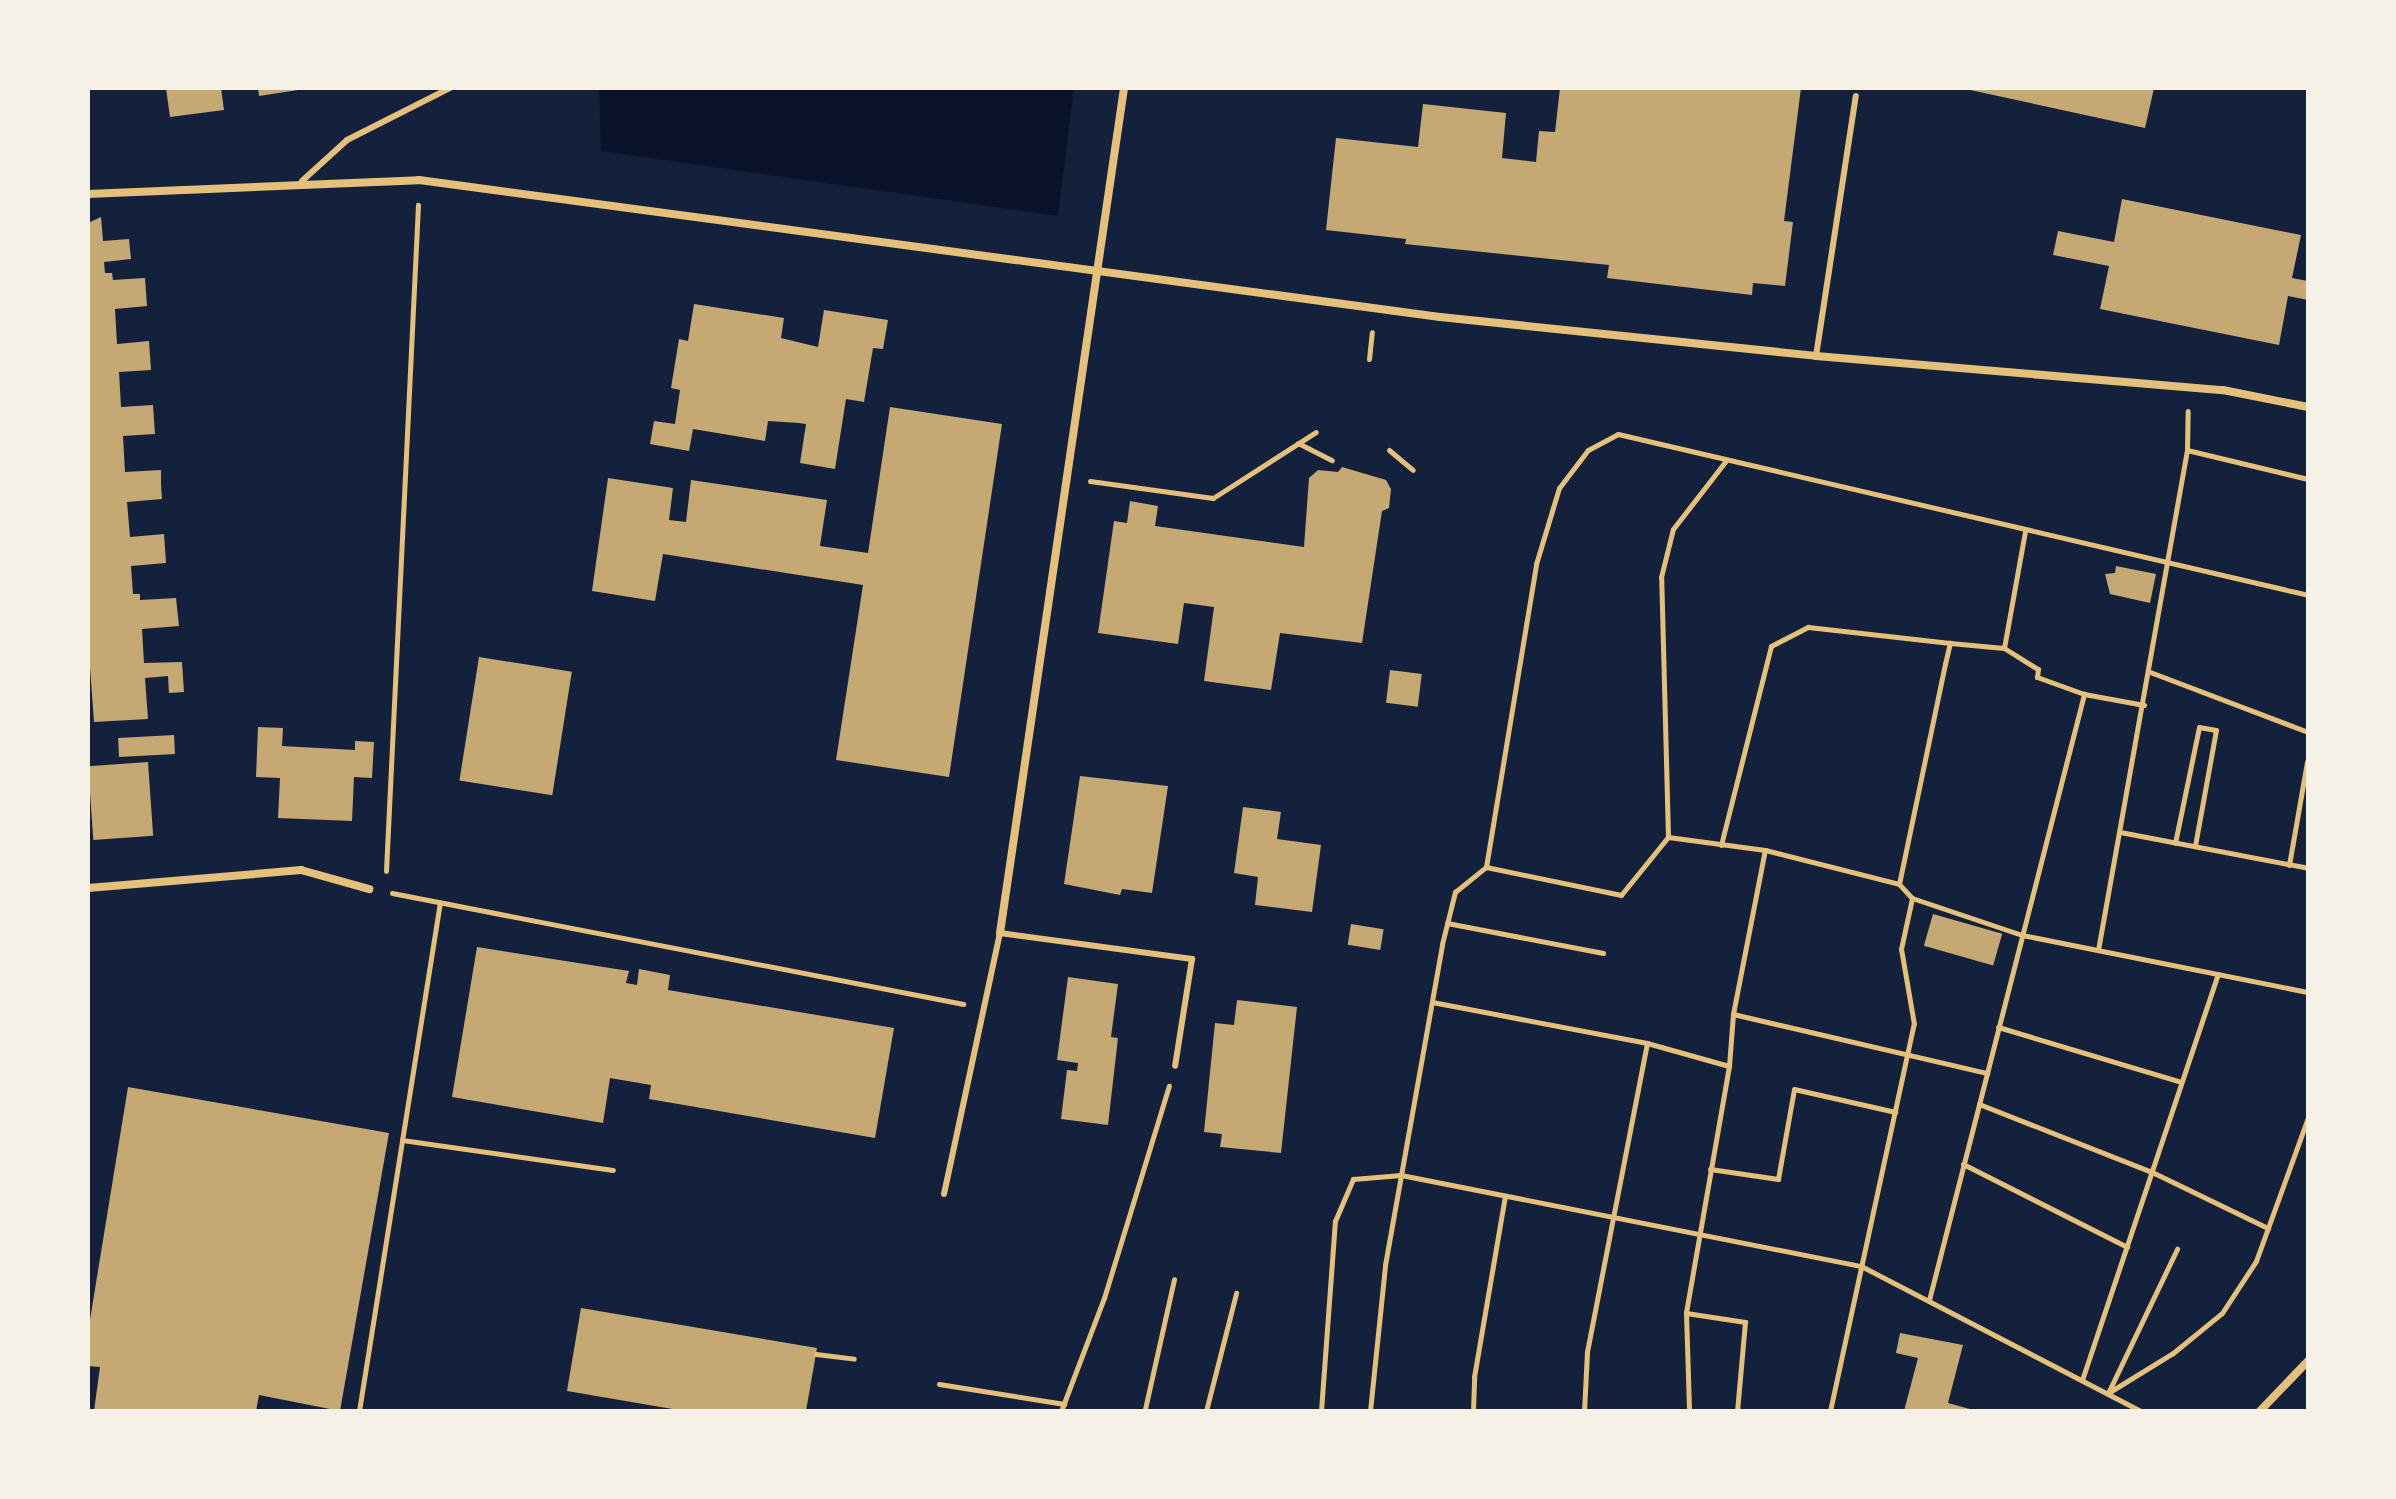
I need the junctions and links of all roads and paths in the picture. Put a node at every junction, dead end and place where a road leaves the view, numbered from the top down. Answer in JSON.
{"nodes":[{"id":1,"x":450,"y":88,"type":"edge"},
{"id":2,"x":1124,"y":88,"type":"edge"},
{"id":3,"x":1856,"y":96,"type":"dead end"},
{"id":4,"x":419,"y":180,"type":"junction"},
{"id":5,"x":302,"y":181,"type":"junction"},
{"id":6,"x":88,"y":194,"type":"edge"},
{"id":7,"x":1098,"y":270,"type":"junction"},
{"id":8,"x":1816,"y":356,"type":"junction"},
{"id":9,"x":2189,"y":386,"type":"junction"},
{"id":10,"x":2308,"y":407,"type":"edge"},
{"id":11,"x":1316,"y":432,"type":"dead end"},
{"id":12,"x":1298,"y":443,"type":"junction"},
{"id":13,"x":1389,"y":450,"type":"dead end"},
{"id":14,"x":2187,"y":450,"type":"junction"},
{"id":15,"x":1332,"y":460,"type":"dead end"},
{"id":16,"x":1725,"y":462,"type":"junction"},
{"id":17,"x":1413,"y":470,"type":"dead end"},
{"id":18,"x":1065,"y":477,"type":"junction"},
{"id":19,"x":2308,"y":479,"type":"edge"},
{"id":20,"x":2025,"y":531,"type":"junction"},
{"id":21,"x":2168,"y":563,"type":"junction"},
{"id":22,"x":2308,"y":595,"type":"edge"},
{"id":23,"x":1950,"y":643,"type":"junction"},
{"id":24,"x":2004,"y":648,"type":"junction"},
{"id":25,"x":2150,"y":672,"type":"junction"},
{"id":26,"x":2084,"y":694,"type":"junction"},
{"id":27,"x":2144,"y":705,"type":"junction"},
{"id":28,"x":2308,"y":732,"type":"edge"},
{"id":29,"x":2307,"y":762,"type":"edge"},
{"id":30,"x":2120,"y":832,"type":"junction"},
{"id":31,"x":1668,"y":837,"type":"junction"},
{"id":32,"x":2175,"y":843,"type":"junction"},
{"id":33,"x":1721,"y":845,"type":"junction"},
{"id":34,"x":2195,"y":846,"type":"junction"},
{"id":35,"x":1765,"y":850,"type":"junction"},
{"id":36,"x":2289,"y":865,"type":"junction"},
{"id":37,"x":1486,"y":867,"type":"junction"},
{"id":38,"x":2308,"y":868,"type":"edge"},
{"id":39,"x":1899,"y":884,"type":"junction"},
{"id":40,"x":88,"y":888,"type":"edge"},
{"id":41,"x":369,"y":889,"type":"joint"},
{"id":42,"x":384,"y":892,"type":"junction"},
{"id":43,"x":1912,"y":898,"type":"junction"},
{"id":44,"x":440,"y":902,"type":"junction"},
{"id":45,"x":1447,"y":923,"type":"junction"},
{"id":46,"x":1000,"y":933,"type":"junction"},
{"id":47,"x":2022,"y":935,"type":"junction"},
{"id":48,"x":2098,"y":950,"type":"junction"},
{"id":49,"x":1603,"y":953,"type":"dead end"},
{"id":50,"x":2218,"y":974,"type":"junction"},
{"id":51,"x":2308,"y":992,"type":"edge"},
{"id":52,"x":1432,"y":1002,"type":"junction"},
{"id":53,"x":983,"y":1008,"type":"junction"},
{"id":54,"x":1733,"y":1014,"type":"junction"},
{"id":55,"x":1998,"y":1027,"type":"junction"},
{"id":56,"x":1647,"y":1043,"type":"junction"},
{"id":57,"x":1908,"y":1053,"type":"junction"},
{"id":58,"x":1175,"y":1066,"type":"joint"},
{"id":59,"x":1729,"y":1066,"type":"junction"},
{"id":60,"x":1987,"y":1073,"type":"junction"},
{"id":61,"x":2182,"y":1082,"type":"junction"},
{"id":62,"x":1979,"y":1104,"type":"junction"},
{"id":63,"x":1895,"y":1112,"type":"junction"},
{"id":64,"x":2308,"y":1117,"type":"edge"},
{"id":65,"x":2307,"y":1127,"type":"edge"},
{"id":66,"x":402,"y":1140,"type":"junction"},
{"id":67,"x":1963,"y":1164,"type":"junction"},
{"id":68,"x":1710,"y":1169,"type":"junction"},
{"id":69,"x":613,"y":1170,"type":"dead end"},
{"id":70,"x":2152,"y":1172,"type":"junction"},
{"id":71,"x":1401,"y":1175,"type":"junction"},
{"id":72,"x":944,"y":1194,"type":"dead end"},
{"id":73,"x":1505,"y":1196,"type":"junction"},
{"id":74,"x":1613,"y":1217,"type":"junction"},
{"id":75,"x":2268,"y":1228,"type":"junction"},
{"id":76,"x":1699,"y":1234,"type":"junction"},
{"id":77,"x":2127,"y":1247,"type":"junction"},
{"id":78,"x":2177,"y":1249,"type":"dead end"},
{"id":79,"x":1861,"y":1266,"type":"junction"},
{"id":80,"x":1174,"y":1279,"type":"dead end"},
{"id":81,"x":1236,"y":1293,"type":"dead end"},
{"id":82,"x":1929,"y":1300,"type":"junction"},
{"id":83,"x":1686,"y":1313,"type":"junction"},
{"id":84,"x":816,"y":1354,"type":"dead end"},
{"id":85,"x":854,"y":1359,"type":"dead end"},
{"id":86,"x":2308,"y":1361,"type":"edge"},
{"id":87,"x":2082,"y":1380,"type":"junction"},
{"id":88,"x":939,"y":1384,"type":"dead end"},
{"id":89,"x":2108,"y":1394,"type":"junction"},
{"id":90,"x":1062,"y":1408,"type":"edge"},
{"id":91,"x":1146,"y":1410,"type":"edge"},
{"id":92,"x":359,"y":1411,"type":"edge"},
{"id":93,"x":1206,"y":1411,"type":"edge"},
{"id":94,"x":1321,"y":1411,"type":"edge"},
{"id":95,"x":1370,"y":1411,"type":"edge"},
{"id":96,"x":1473,"y":1411,"type":"edge"},
{"id":97,"x":1584,"y":1411,"type":"edge"},
{"id":98,"x":1689,"y":1411,"type":"edge"},
{"id":99,"x":1737,"y":1411,"type":"edge"},
{"id":100,"x":1830,"y":1411,"type":"edge"},
{"id":101,"x":2141,"y":1411,"type":"edge"},
{"id":102,"x":2260,"y":1411,"type":"edge"}],
"edges":[{"from":1,"to":5,"type":"lane"},
{"from":2,"to":7,"type":"street"},
{"from":3,"to":8,"type":"lane"},
{"from":4,"to":5,"type":"street"},
{"from":4,"to":7,"type":"street"},
{"from":4,"to":42,"type":"path"},
{"from":5,"to":6,"type":"street"},
{"from":7,"to":8,"type":"street"},
{"from":7,"to":18,"type":"street"},
{"from":8,"to":9,"type":"street"},
{"from":9,"to":10,"type":"street"},
{"from":9,"to":14,"type":"path"},
{"from":11,"to":12,"type":"path"},
{"from":12,"to":15,"type":"path"},
{"from":12,"to":18,"type":"path"},
{"from":13,"to":17,"type":"path"},
{"from":14,"to":19,"type":"path"},
{"from":14,"to":21,"type":"path"},
{"from":16,"to":20,"type":"path"},
{"from":16,"to":31,"type":"path"},
{"from":16,"to":37,"type":"path"},
{"from":18,"to":46,"type":"street"},
{"from":20,"to":21,"type":"path"},
{"from":20,"to":24,"type":"path"},
{"from":21,"to":22,"type":"path"},
{"from":21,"to":25,"type":"path"},
{"from":23,"to":24,"type":"path"},
{"from":23,"to":33,"type":"path"},
{"from":23,"to":39,"type":"path"},
{"from":24,"to":26,"type":"path"},
{"from":25,"to":27,"type":"path"},
{"from":25,"to":28,"type":"path"},
{"from":26,"to":27,"type":"path"},
{"from":26,"to":47,"type":"path"},
{"from":27,"to":30,"type":"path"},
{"from":29,"to":36,"type":"path"},
{"from":30,"to":32,"type":"path"},
{"from":30,"to":48,"type":"path"},
{"from":31,"to":33,"type":"path"},
{"from":31,"to":37,"type":"path"},
{"from":32,"to":34,"type":"path"},
{"from":32,"to":34,"type":"path"},
{"from":33,"to":35,"type":"path"},
{"from":34,"to":36,"type":"path"},
{"from":35,"to":39,"type":"path"},
{"from":35,"to":54,"type":"path"},
{"from":36,"to":38,"type":"path"},
{"from":37,"to":45,"type":"path"},
{"from":39,"to":43,"type":"path"},
{"from":40,"to":41,"type":"street"},
{"from":41,"to":42,"type":"path"},
{"from":42,"to":44,"type":"path"},
{"from":43,"to":47,"type":"path"},
{"from":43,"to":57,"type":"path"},
{"from":44,"to":53,"type":"path"},
{"from":44,"to":66,"type":"path"},
{"from":45,"to":49,"type":"path"},
{"from":45,"to":52,"type":"path"},
{"from":46,"to":53,"type":"lane"},
{"from":46,"to":58,"type":"lane"},
{"from":47,"to":48,"type":"path"},
{"from":47,"to":55,"type":"path"},
{"from":48,"to":50,"type":"path"},
{"from":50,"to":51,"type":"path"},
{"from":50,"to":61,"type":"path"},
{"from":52,"to":56,"type":"path"},
{"from":52,"to":71,"type":"path"},
{"from":53,"to":72,"type":"lane"},
{"from":54,"to":57,"type":"path"},
{"from":54,"to":59,"type":"path"},
{"from":55,"to":60,"type":"path"},
{"from":55,"to":61,"type":"path"},
{"from":56,"to":59,"type":"path"},
{"from":56,"to":74,"type":"path"},
{"from":57,"to":60,"type":"path"},
{"from":57,"to":63,"type":"path"},
{"from":58,"to":90,"type":"path"},
{"from":59,"to":68,"type":"path"},
{"from":60,"to":62,"type":"path"},
{"from":61,"to":70,"type":"path"},
{"from":62,"to":67,"type":"path"},
{"from":62,"to":70,"type":"path"},
{"from":63,"to":68,"type":"path"},
{"from":63,"to":79,"type":"path"},
{"from":64,"to":65,"type":"path"},
{"from":65,"to":75,"type":"path"},
{"from":66,"to":69,"type":"path"},
{"from":66,"to":92,"type":"path"},
{"from":67,"to":77,"type":"path"},
{"from":67,"to":82,"type":"path"},
{"from":68,"to":76,"type":"path"},
{"from":70,"to":75,"type":"path"},
{"from":70,"to":77,"type":"path"},
{"from":71,"to":73,"type":"path"},
{"from":71,"to":94,"type":"path"},
{"from":71,"to":95,"type":"path"},
{"from":73,"to":74,"type":"path"},
{"from":73,"to":96,"type":"path"},
{"from":74,"to":76,"type":"path"},
{"from":74,"to":97,"type":"path"},
{"from":75,"to":89,"type":"path"},
{"from":76,"to":79,"type":"path"},
{"from":76,"to":83,"type":"path"},
{"from":77,"to":87,"type":"path"},
{"from":78,"to":89,"type":"path"},
{"from":79,"to":82,"type":"path"},
{"from":79,"to":100,"type":"path"},
{"from":80,"to":91,"type":"path"},
{"from":81,"to":93,"type":"path"},
{"from":82,"to":87,"type":"path"},
{"from":83,"to":98,"type":"path"},
{"from":83,"to":99,"type":"path"},
{"from":84,"to":85,"type":"path"},
{"from":86,"to":102,"type":"street"},
{"from":87,"to":89,"type":"path"},
{"from":88,"to":90,"type":"path"},
{"from":89,"to":101,"type":"path"}]}
